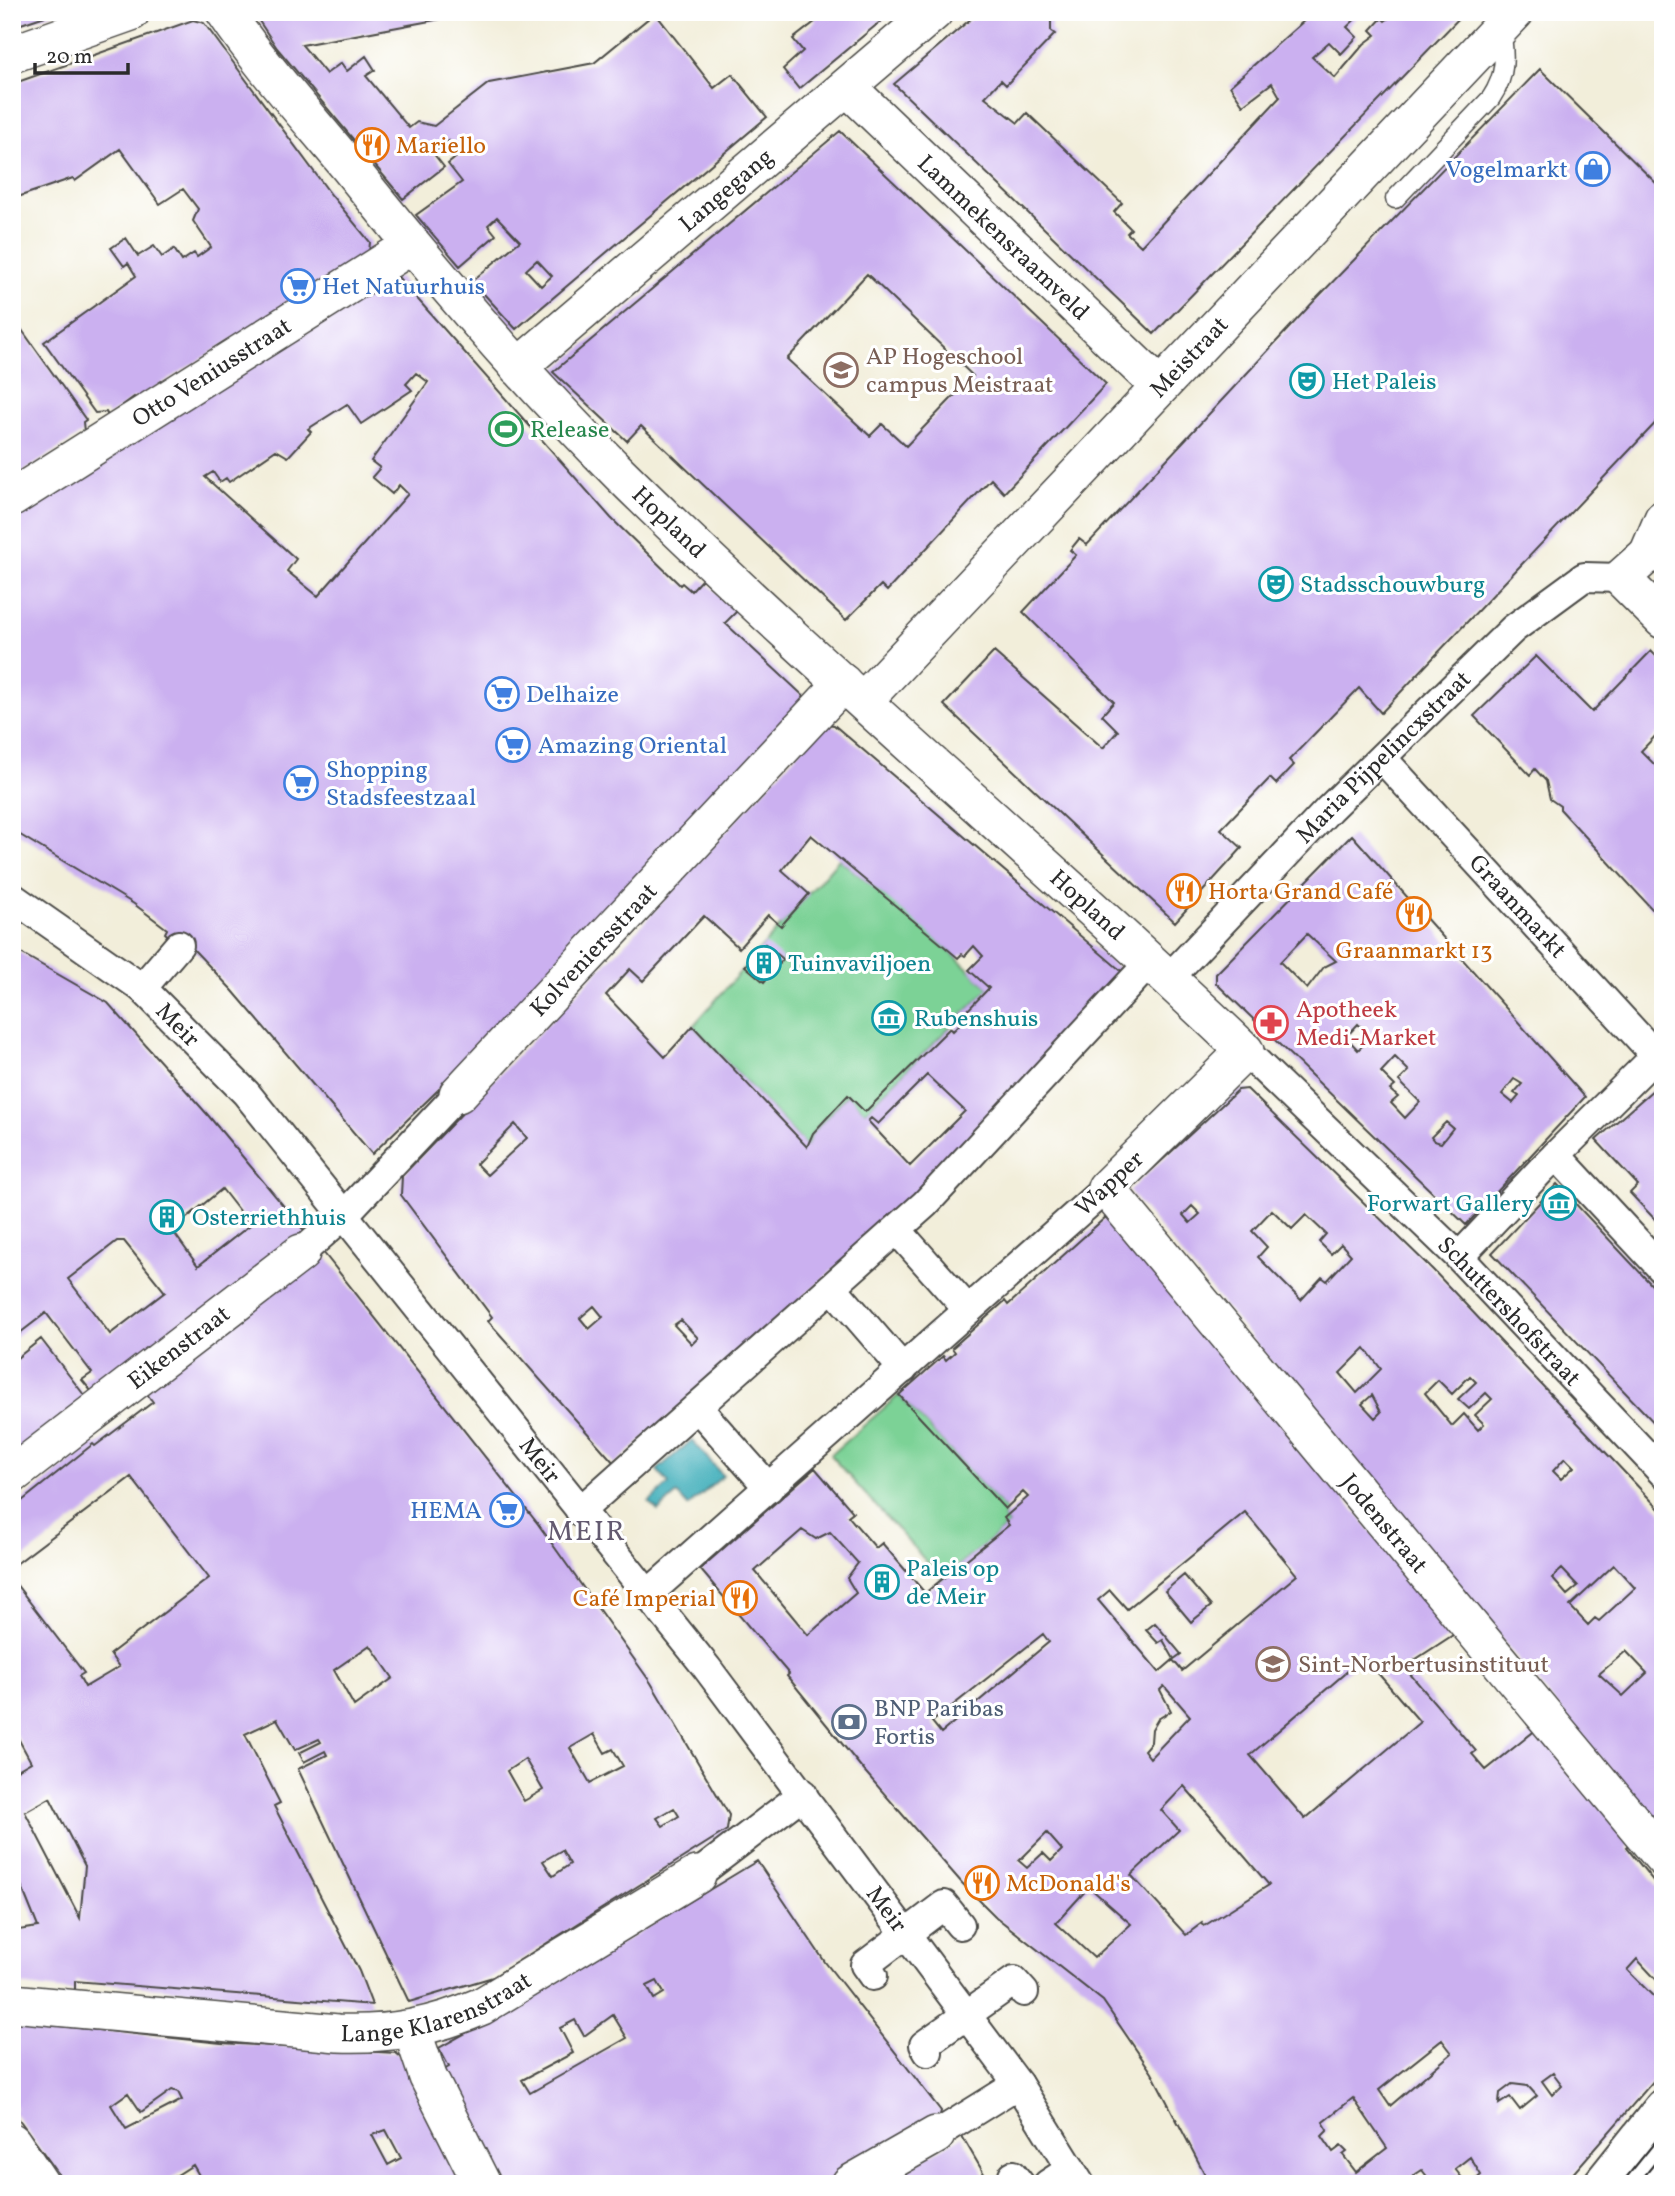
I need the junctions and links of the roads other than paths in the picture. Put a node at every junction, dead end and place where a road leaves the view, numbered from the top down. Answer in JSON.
{"nodes":[{"id":1,"x":131,"y":12,"type":"edge"},
{"id":2,"x":225,"y":12,"type":"edge"},
{"id":3,"x":934,"y":12,"type":"edge"},
{"id":4,"x":1508,"y":20,"type":"edge"},
{"id":5,"x":12,"y":54,"type":"edge"},
{"id":6,"x":847,"y":87,"type":"junction"},
{"id":7,"x":1395,"y":199,"type":"dead end"},
{"id":8,"x":412,"y":245,"type":"junction"},
{"id":9,"x":518,"y":367,"type":"junction"},
{"id":10,"x":1159,"y":386,"type":"junction"},
{"id":11,"x":12,"y":498,"type":"edge"},
{"id":12,"x":1663,"y":519,"type":"edge"},
{"id":13,"x":1644,"y":562,"type":"edge"},
{"id":14,"x":1663,"y":620,"type":"edge"},
{"id":15,"x":853,"y":692,"type":"junction"},
{"id":16,"x":1382,"y":758,"type":"junction"},
{"id":17,"x":12,"y":897,"type":"edge"},
{"id":18,"x":178,"y":945,"type":"dead end"},
{"id":19,"x":1160,"y":970,"type":"junction"},
{"id":20,"x":142,"y":988,"type":"junction"},
{"id":21,"x":1245,"y":1051,"type":"junction"},
{"id":22,"x":1659,"y":1052,"type":"edge"},
{"id":23,"x":458,"y":1094,"type":"joint"},
{"id":24,"x":1556,"y":1155,"type":"junction"},
{"id":25,"x":1106,"y":1188,"type":"junction"},
{"id":26,"x":344,"y":1215,"type":"junction"},
{"id":27,"x":897,"y":1230,"type":"junction"},
{"id":28,"x":301,"y":1253,"type":"joint"},
{"id":29,"x":1459,"y":1257,"type":"junction"},
{"id":30,"x":1663,"y":1270,"type":"edge"},
{"id":31,"x":832,"y":1287,"type":"junction"},
{"id":32,"x":968,"y":1310,"type":"junction"},
{"id":33,"x":903,"y":1368,"type":"junction"},
{"id":34,"x":697,"y":1407,"type":"junction"},
{"id":35,"x":1663,"y":1473,"type":"edge"},
{"id":36,"x":12,"y":1475,"type":"edge"},
{"id":37,"x":769,"y":1488,"type":"junction"},
{"id":38,"x":580,"y":1511,"type":"junction"},
{"id":39,"x":648,"y":1594,"type":"junction"},
{"id":40,"x":803,"y":1794,"type":"junction"},
{"id":41,"x":1663,"y":1858,"type":"edge"},
{"id":42,"x":697,"y":1875,"type":"joint"},
{"id":43,"x":960,"y":1925,"type":"dead end"},
{"id":44,"x":906,"y":1933,"type":"junction"},
{"id":45,"x":873,"y":1976,"type":"dead end"},
{"id":46,"x":1024,"y":1992,"type":"dead end"},
{"id":47,"x":12,"y":2003,"type":"edge"},
{"id":48,"x":966,"y":2015,"type":"junction"},
{"id":49,"x":412,"y":2030,"type":"junction"},
{"id":50,"x":928,"y":2052,"type":"dead end"},
{"id":51,"x":1018,"y":2084,"type":"junction"},
{"id":52,"x":1663,"y":2109,"type":"edge"},
{"id":53,"x":936,"y":2135,"type":"joint"},
{"id":54,"x":12,"y":2142,"type":"edge"},
{"id":55,"x":1663,"y":2158,"type":"edge"},
{"id":56,"x":1066,"y":2179,"type":"edge"},
{"id":57,"x":40,"y":2184,"type":"edge"},
{"id":58,"x":482,"y":2184,"type":"edge"},
{"id":59,"x":850,"y":2184,"type":"edge"},
{"id":60,"x":1603,"y":2184,"type":"edge"},
{"id":61,"x":1639,"y":2184,"type":"edge"}],
"edges":[{"from":1,"to":5,"type":"street"},
{"from":2,"to":8,"type":"street","name":"Hopland"},
{"from":3,"to":6,"type":"street","name":"Langegang"},
{"from":4,"to":7,"type":"lane"},
{"from":4,"to":10,"type":"street","name":"Meistraat"},
{"from":6,"to":9,"type":"street","name":"Langegang"},
{"from":6,"to":10,"type":"street","name":"Lammekensraamveld"},
{"from":8,"to":9,"type":"street","name":"Hopland"},
{"from":8,"to":11,"type":"street","name":"Otto Veniusstraat"},
{"from":9,"to":15,"type":"street","name":"Hopland"},
{"from":10,"to":15,"type":"street","name":"Meistraat"},
{"from":12,"to":13,"type":"street"},
{"from":13,"to":14,"type":"street"},
{"from":13,"to":16,"type":"street","name":"Maria Pijpelincxstraat"},
{"from":15,"to":19,"type":"street","name":"Hopland"},
{"from":15,"to":23,"type":"street","name":"Kolveniersstraat"},
{"from":16,"to":19,"type":"street","name":"Maria Pijpelincxstraat"},
{"from":16,"to":22,"type":"street","name":"Graanmarkt"},
{"from":17,"to":20,"type":"street","name":"Meir"},
{"from":18,"to":20,"type":"street"},
{"from":19,"to":21,"type":"street","name":"Schuttershofstraat"},
{"from":19,"to":27,"type":"street"},
{"from":20,"to":26,"type":"street","name":"Meir"},
{"from":21,"to":25,"type":"street","name":"Wapper"},
{"from":21,"to":29,"type":"street","name":"Schuttershofstraat"},
{"from":22,"to":24,"type":"street"},
{"from":23,"to":26,"type":"street","name":"Kolveniersstraat"},
{"from":24,"to":29,"type":"street"},
{"from":24,"to":30,"type":"street"},
{"from":25,"to":32,"type":"street","name":"Wapper"},
{"from":25,"to":41,"type":"street","name":"Jodenstraat"},
{"from":26,"to":28,"type":"street","name":"Eikenstraat"},
{"from":26,"to":38,"type":"street","name":"Meir"},
{"from":27,"to":31,"type":"street"},
{"from":27,"to":32,"type":"street"},
{"from":28,"to":36,"type":"street","name":"Eikenstraat"},
{"from":29,"to":35,"type":"street","name":"Schuttershofstraat"},
{"from":31,"to":33,"type":"street"},
{"from":31,"to":34,"type":"street"},
{"from":32,"to":33,"type":"street","name":"Wapper"},
{"from":33,"to":37,"type":"street","name":"Wapper"},
{"from":34,"to":37,"type":"street"},
{"from":34,"to":38,"type":"street"},
{"from":37,"to":39,"type":"street","name":"Wapper"},
{"from":38,"to":39,"type":"street","name":"Meir"},
{"from":39,"to":40,"type":"street","name":"Meir"},
{"from":40,"to":42,"type":"street","name":"Lange Klarenstraat"},
{"from":40,"to":44,"type":"street","name":"Meir"},
{"from":42,"to":49,"type":"street","name":"Lange Klarenstraat"},
{"from":43,"to":44,"type":"street"},
{"from":44,"to":45,"type":"street"},
{"from":44,"to":48,"type":"street","name":"Meir"},
{"from":46,"to":48,"type":"street"},
{"from":47,"to":49,"type":"street","name":"Lange Klarenstraat"},
{"from":48,"to":50,"type":"street"},
{"from":48,"to":51,"type":"street","name":"Meir"},
{"from":49,"to":58,"type":"street"},
{"from":51,"to":53,"type":"street"},
{"from":51,"to":56,"type":"street","name":"Meir"},
{"from":52,"to":60,"type":"street"},
{"from":53,"to":59,"type":"street"},
{"from":54,"to":57,"type":"street"},
{"from":55,"to":61,"type":"street"}]}
